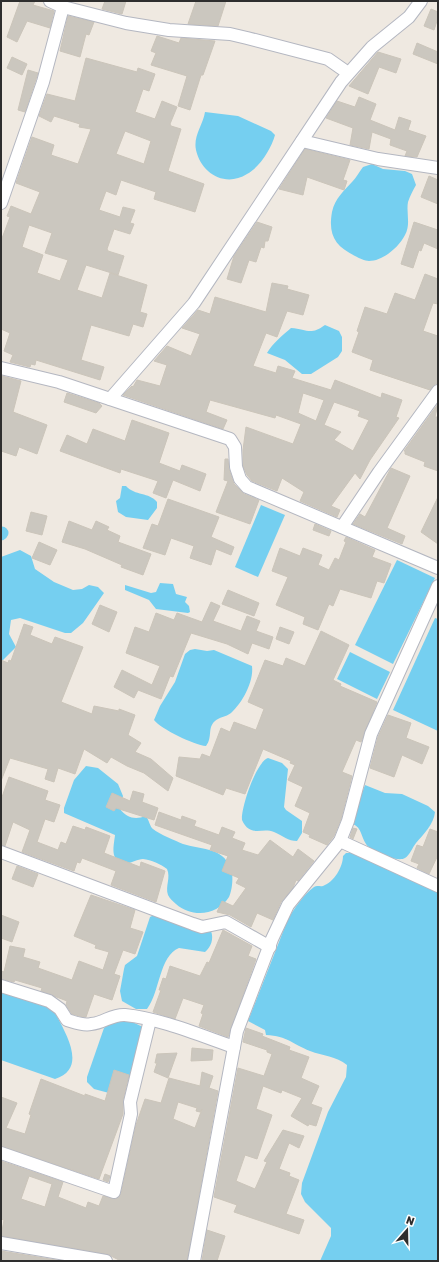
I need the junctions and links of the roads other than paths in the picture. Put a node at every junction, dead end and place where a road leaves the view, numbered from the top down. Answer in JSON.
{"nodes":[{"id":1,"x":50,"y":1,"type":"edge"},
{"id":2,"x":421,"y":1,"type":"edge"},
{"id":3,"x":63,"y":7,"type":"junction"},
{"id":4,"x":348,"y":74,"type":"junction"},
{"id":5,"x":302,"y":140,"type":"junction"},
{"id":6,"x":438,"y":168,"type":"edge"},
{"id":7,"x":1,"y":203,"type":"edge"},
{"id":8,"x":1,"y":368,"type":"edge"},
{"id":9,"x":438,"y":391,"type":"edge"},
{"id":10,"x":110,"y":399,"type":"junction"},
{"id":11,"x":342,"y":527,"type":"junction"},
{"id":12,"x":438,"y":568,"type":"edge"},
{"id":13,"x":438,"y":586,"type":"edge"},
{"id":14,"x":340,"y":841,"type":"junction"},
{"id":15,"x":1,"y":852,"type":"edge"},
{"id":16,"x":438,"y":886,"type":"edge"},
{"id":17,"x":270,"y":947,"type":"junction"},
{"id":18,"x":1,"y":986,"type":"edge"},
{"id":19,"x":150,"y":1020,"type":"junction"},
{"id":20,"x":234,"y":1047,"type":"junction"},
{"id":21,"x":1,"y":1153,"type":"edge"},
{"id":22,"x":1,"y":1243,"type":"edge"},
{"id":23,"x":106,"y":1261,"type":"edge"},
{"id":24,"x":194,"y":1261,"type":"edge"}],
"edges":[{"from":1,"to":3,"type":"street"},
{"from":2,"to":4,"type":"street"},
{"from":3,"to":4,"type":"street"},
{"from":3,"to":7,"type":"street"},
{"from":4,"to":5,"type":"street"},
{"from":5,"to":6,"type":"street"},
{"from":5,"to":10,"type":"street"},
{"from":8,"to":10,"type":"street"},
{"from":9,"to":11,"type":"street"},
{"from":10,"to":11,"type":"street"},
{"from":11,"to":12,"type":"street"},
{"from":13,"to":14,"type":"street"},
{"from":14,"to":16,"type":"street"},
{"from":14,"to":17,"type":"street"},
{"from":15,"to":17,"type":"street"},
{"from":17,"to":20,"type":"street"},
{"from":18,"to":19,"type":"street"},
{"from":19,"to":20,"type":"street"},
{"from":19,"to":21,"type":"street"},
{"from":20,"to":24,"type":"street"},
{"from":22,"to":23,"type":"street"}]}
